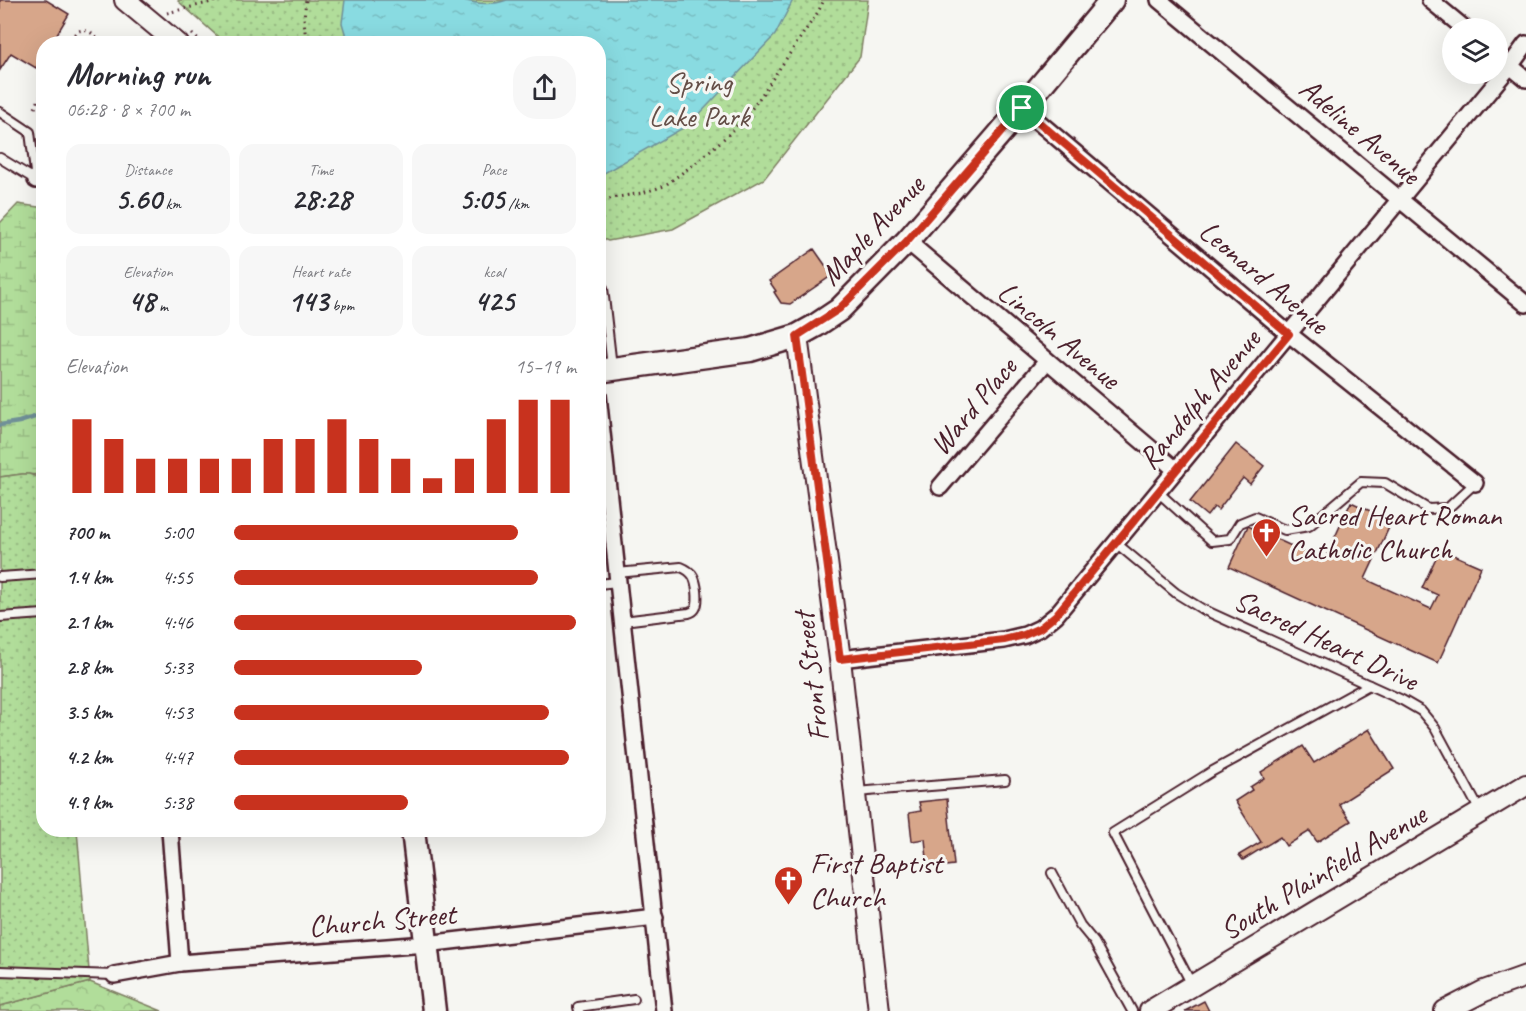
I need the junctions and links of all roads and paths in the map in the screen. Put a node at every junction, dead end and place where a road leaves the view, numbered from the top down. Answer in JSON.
{"nodes":[{"id":1,"x":220,"y":0,"type":"edge"},
{"id":2,"x":306,"y":0,"type":"edge"},
{"id":3,"x":824,"y":0,"type":"edge"},
{"id":4,"x":1112,"y":0,"type":"edge"},
{"id":5,"x":1159,"y":0,"type":"edge"},
{"id":6,"x":1430,"y":0,"type":"edge"},
{"id":7,"x":132,"y":2,"type":"edge"},
{"id":8,"x":167,"y":13,"type":"dead end"},
{"id":9,"x":1452,"y":18,"type":"edge"},
{"id":10,"x":74,"y":36,"type":"edge"},
{"id":11,"x":95,"y":36,"type":"edge"},
{"id":12,"x":169,"y":36,"type":"edge"},
{"id":13,"x":305,"y":36,"type":"edge"},
{"id":14,"x":1526,"y":44,"type":"edge"},
{"id":15,"x":1510,"y":66,"type":"junction"},
{"id":16,"x":1526,"y":79,"type":"edge"},
{"id":17,"x":1022,"y":108,"type":"junction"},
{"id":18,"x":0,"y":112,"type":"edge"},
{"id":19,"x":0,"y":158,"type":"edge"},
{"id":20,"x":36,"y":160,"type":"edge"},
{"id":21,"x":36,"y":176,"type":"edge"},
{"id":22,"x":1400,"y":199,"type":"junction"},
{"id":23,"x":606,"y":200,"type":"edge"},
{"id":24,"x":907,"y":241,"type":"junction"},
{"id":25,"x":1526,"y":304,"type":"edge"},
{"id":26,"x":1289,"y":334,"type":"junction"},
{"id":27,"x":797,"y":336,"type":"junction"},
{"id":28,"x":1047,"y":361,"type":"junction"},
{"id":29,"x":606,"y":370,"type":"edge"},
{"id":30,"x":1176,"y":470,"type":"junction"},
{"id":31,"x":1475,"y":483,"type":"joint"},
{"id":32,"x":940,"y":487,"type":"dead end"},
{"id":33,"x":1158,"y":492,"type":"junction"},
{"id":34,"x":606,"y":507,"type":"edge"},
{"id":35,"x":1116,"y":543,"type":"junction"},
{"id":36,"x":36,"y":575,"type":"edge"},
{"id":37,"x":0,"y":577,"type":"edge"},
{"id":38,"x":618,"y":577,"type":"junction"},
{"id":39,"x":606,"y":581,"type":"edge"},
{"id":40,"x":36,"y":615,"type":"edge"},
{"id":41,"x":0,"y":617,"type":"edge"},
{"id":42,"x":623,"y":621,"type":"junction"},
{"id":43,"x":840,"y":659,"type":"junction"},
{"id":44,"x":1369,"y":685,"type":"junction"},
{"id":45,"x":1005,"y":780,"type":"dead end"},
{"id":46,"x":1526,"y":785,"type":"edge"},
{"id":47,"x":854,"y":792,"type":"junction"},
{"id":48,"x":1481,"y":812,"type":"junction"},
{"id":49,"x":171,"y":837,"type":"edge"},
{"id":50,"x":414,"y":837,"type":"edge"},
{"id":51,"x":1052,"y":873,"type":"dead end"},
{"id":52,"x":655,"y":917,"type":"junction"},
{"id":53,"x":426,"y":944,"type":"junction"},
{"id":54,"x":180,"y":963,"type":"junction"},
{"id":55,"x":0,"y":971,"type":"edge"},
{"id":56,"x":114,"y":975,"type":"joint"},
{"id":57,"x":1526,"y":976,"type":"edge"},
{"id":58,"x":1192,"y":986,"type":"junction"},
{"id":59,"x":634,"y":999,"type":"dead end"},
{"id":60,"x":434,"y":1011,"type":"edge"},
{"id":61,"x":579,"y":1011,"type":"edge"},
{"id":62,"x":664,"y":1011,"type":"edge"},
{"id":63,"x":879,"y":1011,"type":"edge"},
{"id":64,"x":1132,"y":1011,"type":"edge"},
{"id":65,"x":1150,"y":1011,"type":"edge"},
{"id":66,"x":1445,"y":1011,"type":"edge"}],
"edges":[{"from":1,"to":8,"type":"path"},
{"from":2,"to":13,"type":"path"},
{"from":3,"to":23,"type":"path"},
{"from":4,"to":17,"type":"main road","name":"Maple Avenue"},
{"from":5,"to":22,"type":"street","name":"Adeline Avenue"},
{"from":6,"to":9,"type":"street"},
{"from":7,"to":12,"type":"street"},
{"from":10,"to":11,"type":"path"},
{"from":14,"to":15,"type":"street","name":"Randolph Avenue"},
{"from":15,"to":16,"type":"street"},
{"from":15,"to":22,"type":"street","name":"Randolph Avenue"},
{"from":17,"to":24,"type":"main road","name":"Maple Avenue"},
{"from":17,"to":26,"type":"street","name":"Leonard Avenue"},
{"from":18,"to":20,"type":"lane"},
{"from":19,"to":21,"type":"lane"},
{"from":22,"to":25,"type":"street","name":"Adeline Avenue"},
{"from":22,"to":26,"type":"street","name":"Randolph Avenue"},
{"from":24,"to":27,"type":"main road","name":"Maple Avenue"},
{"from":24,"to":28,"type":"street","name":"Lincoln Avenue"},
{"from":26,"to":30,"type":"street","name":"Randolph Avenue"},
{"from":26,"to":31,"type":"street","name":"Leonard Avenue"},
{"from":27,"to":29,"type":"main road","name":"Maple Avenue"},
{"from":27,"to":43,"type":"street","name":"Front Street"},
{"from":28,"to":30,"type":"street","name":"Lincoln Avenue"},
{"from":28,"to":32,"type":"street","name":"Ward Place"},
{"from":30,"to":33,"type":"street","name":"Randolph Avenue"},
{"from":31,"to":33,"type":"lane"},
{"from":33,"to":35,"type":"street","name":"Randolph Avenue"},
{"from":34,"to":38,"type":"street"},
{"from":35,"to":43,"type":"street","name":"Randolph Avenue"},
{"from":35,"to":44,"type":"lane","name":"Sacred Heart Drive"},
{"from":36,"to":37,"type":"lane"},
{"from":38,"to":39,"type":"lane"},
{"from":38,"to":42,"type":"street"},
{"from":38,"to":42,"type":"lane"},
{"from":40,"to":41,"type":"lane"},
{"from":42,"to":52,"type":"street"},
{"from":43,"to":47,"type":"street","name":"Front Street"},
{"from":44,"to":48,"type":"lane","name":"Sacred Heart Drive"},
{"from":44,"to":58,"type":"lane"},
{"from":45,"to":47,"type":"lane"},
{"from":46,"to":48,"type":"street","name":"South Plainfield Avenue"},
{"from":47,"to":63,"type":"street","name":"Front Street"},
{"from":48,"to":58,"type":"street","name":"South Plainfield Avenue"},
{"from":49,"to":54,"type":"street"},
{"from":50,"to":53,"type":"main road"},
{"from":51,"to":64,"type":"lane"},
{"from":52,"to":53,"type":"street","name":"Church Street"},
{"from":52,"to":62,"type":"street"},
{"from":53,"to":54,"type":"street","name":"Church Street"},
{"from":53,"to":60,"type":"main road"},
{"from":54,"to":56,"type":"street","name":"Church Street"},
{"from":55,"to":56,"type":"lane"},
{"from":57,"to":66,"type":"street"},
{"from":58,"to":65,"type":"street","name":"South Plainfield Avenue"},
{"from":59,"to":61,"type":"lane"}]}
